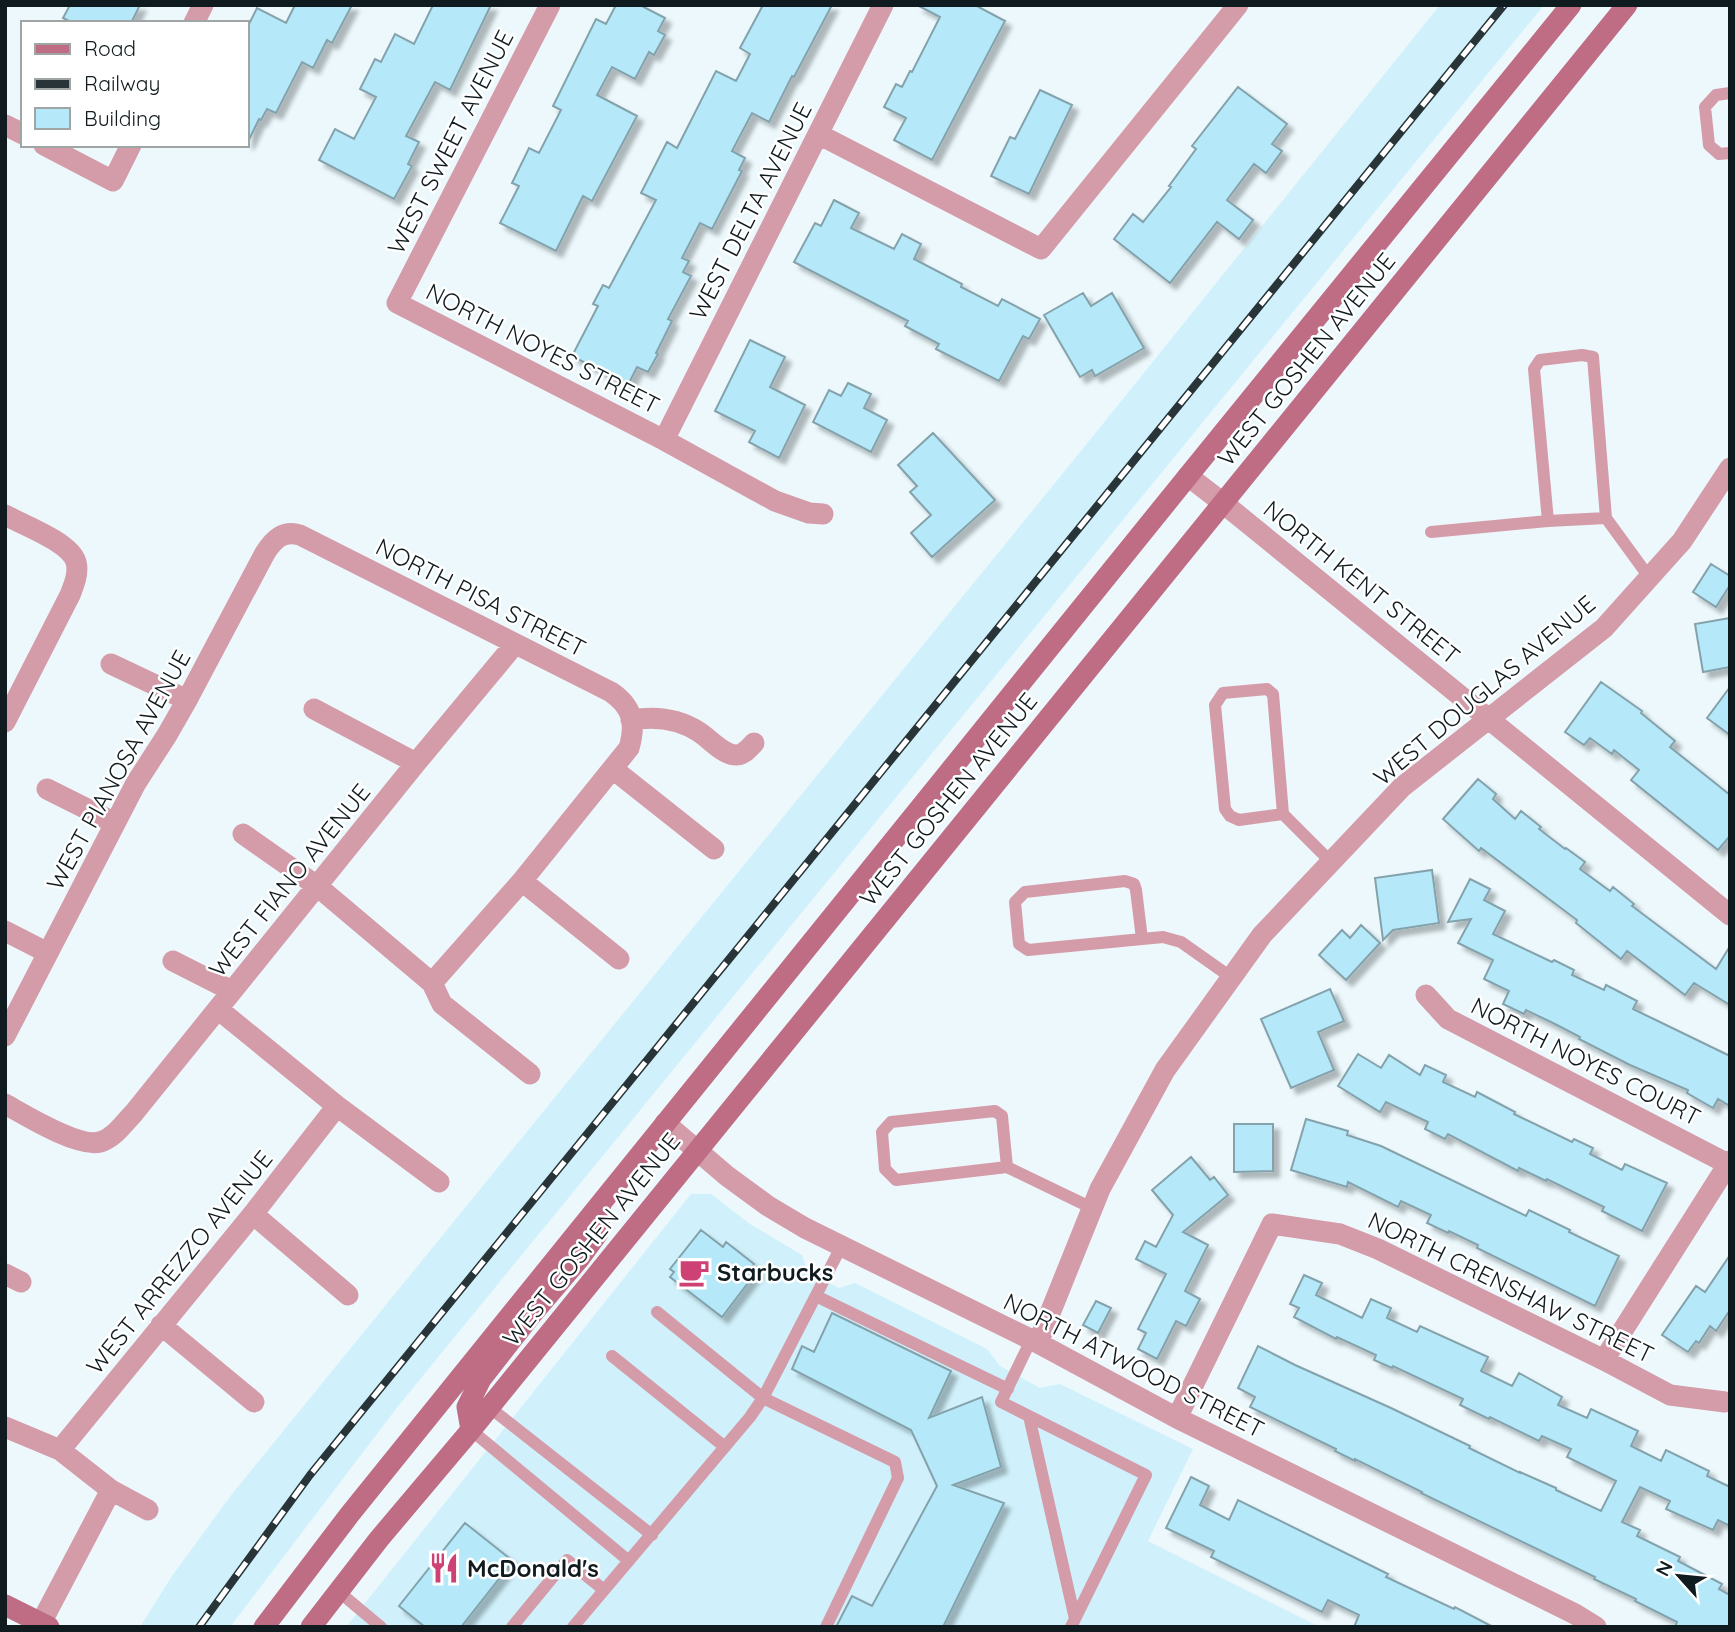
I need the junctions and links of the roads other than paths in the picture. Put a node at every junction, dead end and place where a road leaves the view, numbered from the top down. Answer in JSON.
{"nodes":[{"id":1,"x":203,"y":5,"type":"edge"},
{"id":2,"x":550,"y":5,"type":"edge"},
{"id":3,"x":883,"y":5,"type":"edge"},
{"id":4,"x":1238,"y":5,"type":"edge"},
{"id":5,"x":1571,"y":5,"type":"edge"},
{"id":6,"x":1627,"y":5,"type":"edge"},
{"id":7,"x":195,"y":21,"type":"edge"},
{"id":8,"x":1730,"y":93,"type":"edge"},
{"id":9,"x":5,"y":125,"type":"edge"},
{"id":10,"x":21,"y":133,"type":"edge"},
{"id":11,"x":818,"y":134,"type":"junction"},
{"id":12,"x":48,"y":147,"type":"edge"},
{"id":13,"x":130,"y":147,"type":"edge"},
{"id":14,"x":1730,"y":153,"type":"edge"},
{"id":15,"x":397,"y":303,"type":"joint"},
{"id":16,"x":664,"y":440,"type":"junction"},
{"id":17,"x":1730,"y":468,"type":"edge"},
{"id":18,"x":1188,"y":476,"type":"junction"},
{"id":19,"x":1223,"y":503,"type":"junction"},
{"id":20,"x":822,"y":514,"type":"dead end"},
{"id":21,"x":5,"y":515,"type":"edge"},
{"id":22,"x":1606,"y":518,"type":"junction"},
{"id":23,"x":1548,"y":521,"type":"junction"},
{"id":24,"x":1431,"y":532,"type":"dead end"},
{"id":25,"x":283,"y":534,"type":"joint"},
{"id":26,"x":1649,"y":577,"type":"junction"},
{"id":27,"x":515,"y":644,"type":"junction"},
{"id":28,"x":111,"y":664,"type":"dead end"},
{"id":29,"x":187,"y":701,"type":"junction"},
{"id":30,"x":314,"y":709,"type":"dead end"},
{"id":31,"x":1489,"y":719,"type":"junction"},
{"id":32,"x":5,"y":722,"type":"edge"},
{"id":33,"x":632,"y":727,"type":"junction"},
{"id":34,"x":754,"y":743,"type":"dead end"},
{"id":35,"x":416,"y":763,"type":"junction"},
{"id":36,"x":613,"y":769,"type":"junction"},
{"id":37,"x":47,"y":789,"type":"dead end"},
{"id":38,"x":1283,"y":814,"type":"junction"},
{"id":39,"x":115,"y":823,"type":"junction"},
{"id":40,"x":243,"y":834,"type":"dead end"},
{"id":41,"x":713,"y":849,"type":"dead end"},
{"id":42,"x":1331,"y":862,"type":"junction"},
{"id":43,"x":522,"y":881,"type":"junction"},
{"id":44,"x":317,"y":886,"type":"junction"},
{"id":45,"x":1730,"y":915,"type":"edge"},
{"id":46,"x":5,"y":930,"type":"edge"},
{"id":47,"x":1142,"y":939,"type":"junction"},
{"id":48,"x":48,"y":953,"type":"junction"},
{"id":49,"x":619,"y":959,"type":"dead end"},
{"id":50,"x":173,"y":961,"type":"dead end"},
{"id":51,"x":1232,"y":978,"type":"junction"},
{"id":52,"x":432,"y":983,"type":"junction"},
{"id":53,"x":232,"y":991,"type":"junction"},
{"id":54,"x":1426,"y":995,"type":"dead end"},
{"id":55,"x":218,"y":1009,"type":"junction"},
{"id":56,"x":5,"y":1036,"type":"edge"},
{"id":57,"x":530,"y":1074,"type":"dead end"},
{"id":58,"x":5,"y":1104,"type":"edge"},
{"id":59,"x":337,"y":1106,"type":"junction"},
{"id":60,"x":665,"y":1123,"type":"junction"},
{"id":61,"x":696,"y":1150,"type":"junction"},
{"id":62,"x":1729,"y":1163,"type":"edge"},
{"id":63,"x":1007,"y":1167,"type":"junction"},
{"id":64,"x":439,"y":1182,"type":"dead end"},
{"id":65,"x":601,"y":1203,"type":"junction"},
{"id":66,"x":1092,"y":1208,"type":"junction"},
{"id":67,"x":253,"y":1214,"type":"junction"},
{"id":68,"x":841,"y":1247,"type":"junction"},
{"id":69,"x":348,"y":1295,"type":"dead end"},
{"id":70,"x":816,"y":1296,"type":"junction"},
{"id":71,"x":657,"y":1312,"type":"dead end"},
{"id":72,"x":161,"y":1325,"type":"junction"},
{"id":73,"x":1035,"y":1342,"type":"junction"},
{"id":74,"x":612,"y":1356,"type":"dead end"},
{"id":75,"x":1604,"y":1360,"type":"junction"},
{"id":76,"x":1008,"y":1389,"type":"junction"},
{"id":77,"x":764,"y":1398,"type":"junction"},
{"id":78,"x":254,"y":1402,"type":"dead end"},
{"id":79,"x":1725,"y":1402,"type":"dead end"},
{"id":80,"x":489,"y":1407,"type":"junction"},
{"id":81,"x":1029,"y":1416,"type":"junction"},
{"id":82,"x":1177,"y":1418,"type":"junction"},
{"id":83,"x":5,"y":1427,"type":"edge"},
{"id":84,"x":471,"y":1430,"type":"junction"},
{"id":85,"x":725,"y":1447,"type":"junction"},
{"id":86,"x":60,"y":1450,"type":"junction"},
{"id":87,"x":111,"y":1490,"type":"junction"},
{"id":88,"x":148,"y":1510,"type":"dead end"},
{"id":89,"x":652,"y":1535,"type":"junction"},
{"id":90,"x":629,"y":1561,"type":"junction"},
{"id":91,"x":604,"y":1590,"type":"junction"},
{"id":92,"x":338,"y":1591,"type":"junction"},
{"id":93,"x":5,"y":1605,"type":"edge"},
{"id":94,"x":1073,"y":1623,"type":"edge"},
{"id":95,"x":45,"y":1625,"type":"edge"},
{"id":96,"x":264,"y":1627,"type":"edge"},
{"id":97,"x":311,"y":1627,"type":"edge"},
{"id":98,"x":381,"y":1627,"type":"edge"},
{"id":99,"x":512,"y":1627,"type":"edge"},
{"id":100,"x":573,"y":1627,"type":"edge"},
{"id":101,"x":826,"y":1627,"type":"edge"},
{"id":102,"x":1596,"y":1627,"type":"edge"}],
"edges":[{"from":1,"to":7,"type":"street"},
{"from":2,"to":15,"type":"street","name":"WEST SWEET AVENUE"},
{"from":3,"to":11,"type":"street","name":"WEST DELTA AVENUE"},
{"from":4,"to":11,"type":"street"},
{"from":5,"to":18,"type":"main road","name":"WEST GOSHEN AVENUE"},
{"from":6,"to":19,"type":"main road","name":"WEST GOSHEN AVENUE"},
{"from":8,"to":14,"type":"lane"},
{"from":9,"to":10,"type":"street"},
{"from":11,"to":16,"type":"street","name":"WEST DELTA AVENUE"},
{"from":12,"to":13,"type":"street"},
{"from":15,"to":16,"type":"street","name":"NORTH NOYES STREET"},
{"from":16,"to":20,"type":"street"},
{"from":17,"to":26,"type":"street","name":"WEST DOUGLAS AVENUE"},
{"from":18,"to":19,"type":"street","name":"NORTH KENT STREET"},
{"from":18,"to":60,"type":"main road","name":"WEST GOSHEN AVENUE"},
{"from":19,"to":31,"type":"street","name":"NORTH KENT STREET"},
{"from":19,"to":61,"type":"main road","name":"WEST GOSHEN AVENUE"},
{"from":21,"to":32,"type":"street"},
{"from":22,"to":23,"type":"lane"},
{"from":22,"to":23,"type":"lane"},
{"from":22,"to":26,"type":"lane"},
{"from":23,"to":24,"type":"lane"},
{"from":25,"to":27,"type":"street","name":"NORTH PISA STREET"},
{"from":25,"to":29,"type":"street","name":"WEST PIANOSA AVENUE"},
{"from":26,"to":31,"type":"street","name":"WEST DOUGLAS AVENUE"},
{"from":27,"to":33,"type":"street","name":"NORTH PISA STREET"},
{"from":27,"to":35,"type":"street","name":"WEST FIANO AVENUE"},
{"from":28,"to":29,"type":"street"},
{"from":29,"to":39,"type":"street","name":"WEST PIANOSA AVENUE"},
{"from":30,"to":35,"type":"street"},
{"from":31,"to":42,"type":"street","name":"WEST DOUGLAS AVENUE"},
{"from":31,"to":45,"type":"street","name":"NORTH KENT STREET"},
{"from":33,"to":34,"type":"street"},
{"from":33,"to":36,"type":"street"},
{"from":35,"to":44,"type":"street","name":"WEST FIANO AVENUE"},
{"from":36,"to":41,"type":"street"},
{"from":36,"to":43,"type":"street"},
{"from":37,"to":39,"type":"street"},
{"from":38,"to":38,"type":"lane"},
{"from":38,"to":42,"type":"lane"},
{"from":39,"to":48,"type":"street","name":"WEST PIANOSA AVENUE"},
{"from":40,"to":44,"type":"street"},
{"from":42,"to":51,"type":"street","name":"WEST DOUGLAS AVENUE"},
{"from":43,"to":49,"type":"street"},
{"from":43,"to":52,"type":"street"},
{"from":44,"to":52,"type":"street"},
{"from":44,"to":53,"type":"street","name":"WEST FIANO AVENUE"},
{"from":46,"to":48,"type":"street"},
{"from":47,"to":47,"type":"lane"},
{"from":47,"to":51,"type":"lane"},
{"from":48,"to":56,"type":"street","name":"WEST PIANOSA AVENUE"},
{"from":50,"to":53,"type":"street"},
{"from":51,"to":66,"type":"street","name":"WEST DOUGLAS AVENUE"},
{"from":52,"to":57,"type":"street"},
{"from":53,"to":55,"type":"street","name":"WEST FIANO AVENUE"},
{"from":54,"to":62,"type":"street","name":"NORTH NOYES COURT"},
{"from":55,"to":58,"type":"street","name":"WEST FIANO AVENUE"},
{"from":55,"to":59,"type":"street"},
{"from":59,"to":64,"type":"street"},
{"from":59,"to":67,"type":"street","name":"WEST ARREZZO AVENUE"},
{"from":60,"to":61,"type":"street","name":"NORTH ATWOOD STREET"},
{"from":60,"to":65,"type":"main road","name":"WEST GOSHEN AVENUE"},
{"from":61,"to":68,"type":"street","name":"NORTH ATWOOD STREET"},
{"from":61,"to":80,"type":"main road","name":"WEST GOSHEN AVENUE"},
{"from":62,"to":75,"type":"street"},
{"from":63,"to":63,"type":"lane"},
{"from":63,"to":66,"type":"lane"},
{"from":65,"to":84,"type":"main road"},
{"from":65,"to":96,"type":"main road","name":"WEST GOSHEN AVENUE"},
{"from":66,"to":73,"type":"street","name":"WEST DOUGLAS AVENUE"},
{"from":67,"to":69,"type":"street"},
{"from":67,"to":72,"type":"street","name":"WEST ARREZZO AVENUE"},
{"from":68,"to":70,"type":"lane"},
{"from":68,"to":73,"type":"street","name":"NORTH ATWOOD STREET"},
{"from":70,"to":76,"type":"lane"},
{"from":70,"to":77,"type":"lane"},
{"from":71,"to":77,"type":"lane"},
{"from":72,"to":78,"type":"street"},
{"from":72,"to":86,"type":"street","name":"WEST ARREZZO AVENUE"},
{"from":73,"to":76,"type":"lane"},
{"from":73,"to":82,"type":"street","name":"NORTH ATWOOD STREET"},
{"from":74,"to":85,"type":"lane"},
{"from":75,"to":79,"type":"street","name":"NORTH CRENSHAW STREET"},
{"from":75,"to":82,"type":"street","name":"NORTH CRENSHAW STREET"},
{"from":76,"to":81,"type":"lane"},
{"from":77,"to":85,"type":"lane"},
{"from":77,"to":101,"type":"lane"},
{"from":80,"to":84,"type":"main road","name":"WEST GOSHEN AVENUE"},
{"from":80,"to":89,"type":"lane"},
{"from":81,"to":94,"type":"lane"},
{"from":81,"to":94,"type":"lane"},
{"from":82,"to":102,"type":"street","name":"NORTH ATWOOD STREET"},
{"from":83,"to":86,"type":"street"},
{"from":84,"to":90,"type":"lane"},
{"from":84,"to":92,"type":"main road","name":"WEST GOSHEN AVENUE"},
{"from":85,"to":89,"type":"lane"},
{"from":86,"to":87,"type":"street"},
{"from":87,"to":88,"type":"street"},
{"from":87,"to":95,"type":"street"},
{"from":89,"to":90,"type":"lane"},
{"from":90,"to":91,"type":"lane"},
{"from":91,"to":99,"type":"lane"},
{"from":91,"to":100,"type":"lane"},
{"from":92,"to":97,"type":"main road","name":"WEST GOSHEN AVENUE"},
{"from":92,"to":98,"type":"lane"},
{"from":93,"to":95,"type":"main road"}]}
